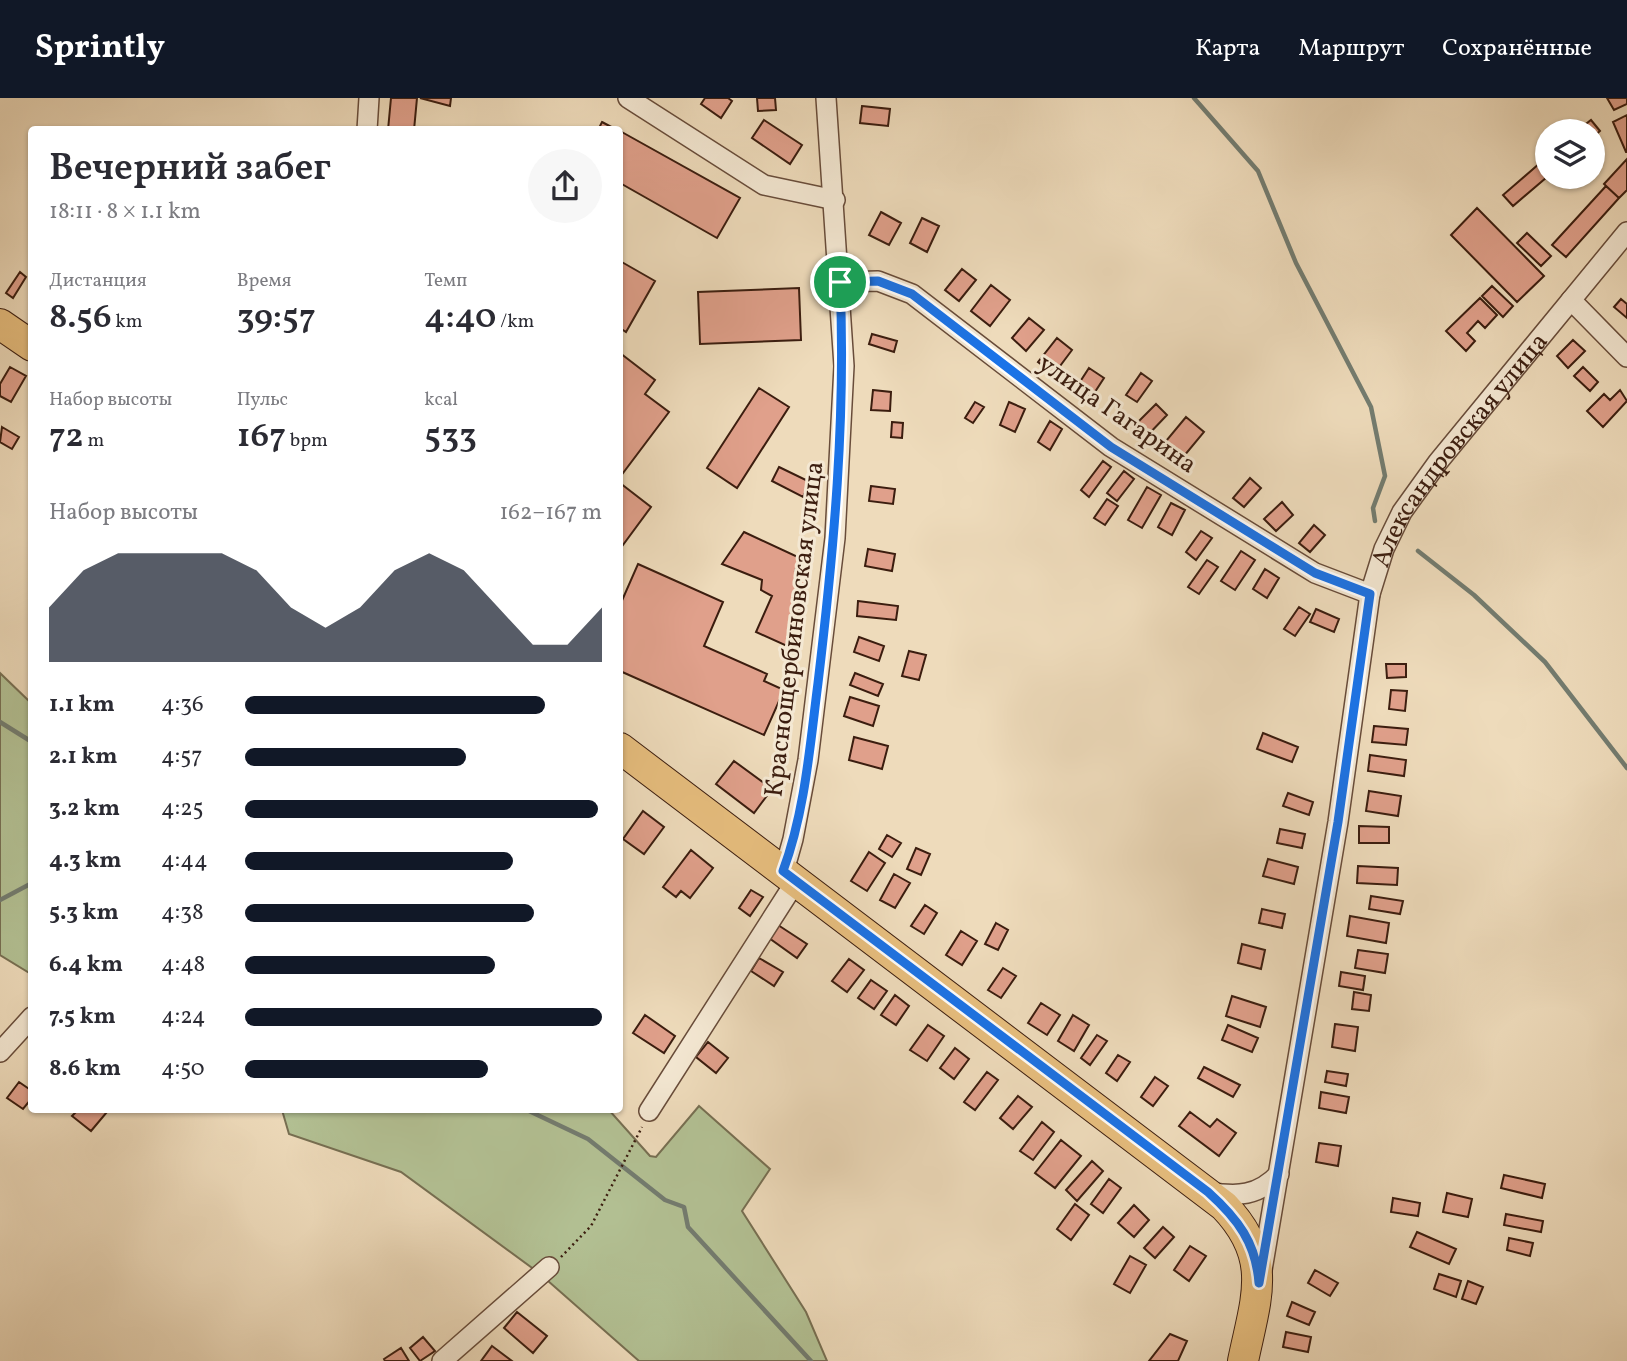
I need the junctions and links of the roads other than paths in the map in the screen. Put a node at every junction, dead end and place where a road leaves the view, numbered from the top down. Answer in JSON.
{"nodes":[{"id":1,"x":369,"y":98,"type":"edge"},
{"id":2,"x":628,"y":98,"type":"edge"},
{"id":3,"x":825,"y":98,"type":"edge"},
{"id":4,"x":367,"y":126,"type":"edge"},
{"id":5,"x":835,"y":200,"type":"junction"},
{"id":6,"x":1627,"y":232,"type":"edge"},
{"id":7,"x":840,"y":282,"type":"junction"},
{"id":8,"x":1571,"y":300,"type":"junction"},
{"id":9,"x":0,"y":324,"type":"edge"},
{"id":10,"x":28,"y":343,"type":"edge"},
{"id":11,"x":1627,"y":357,"type":"edge"},
{"id":12,"x":1370,"y":594,"type":"junction"},
{"id":13,"x":623,"y":750,"type":"edge"},
{"id":14,"x":790,"y":876,"type":"junction"},
{"id":15,"x":28,"y":1021,"type":"edge"},
{"id":16,"x":0,"y":1052,"type":"edge"},
{"id":17,"x":649,"y":1111,"type":"road end"},
{"id":18,"x":1279,"y":1174,"type":"junction"},
{"id":19,"x":1208,"y":1192,"type":"junction"},
{"id":20,"x":550,"y":1267,"type":"road end"},
{"id":21,"x":1259,"y":1283,"type":"junction"},
{"id":22,"x":442,"y":1361,"type":"edge"},
{"id":23,"x":1243,"y":1361,"type":"edge"}],
"edges":[{"from":1,"to":4,"type":"street"},
{"from":2,"to":5,"type":"street"},
{"from":3,"to":5,"type":"street","name":"Краснощербиновская улица"},
{"from":5,"to":7,"type":"street","name":"Краснощербиновская улица"},
{"from":6,"to":8,"type":"street","name":"Александровская улица"},
{"from":7,"to":12,"type":"street","name":"улица Гагарина"},
{"from":7,"to":14,"type":"street","name":"Краснощербиновская улица"},
{"from":8,"to":11,"type":"street"},
{"from":8,"to":12,"type":"street","name":"Александровская улица"},
{"from":9,"to":10,"type":"main road"},
{"from":12,"to":18,"type":"street","name":"Александровская улица"},
{"from":13,"to":14,"type":"main road"},
{"from":14,"to":17,"type":"street","name":"Краснощербиновская улица"},
{"from":14,"to":19,"type":"main road"},
{"from":15,"to":16,"type":"street"},
{"from":18,"to":19,"type":"street"},
{"from":18,"to":21,"type":"street","name":"Александровская улица"},
{"from":19,"to":21,"type":"main road"},
{"from":20,"to":22,"type":"street"},
{"from":21,"to":23,"type":"main road","name":"Александровская улица"}]}
